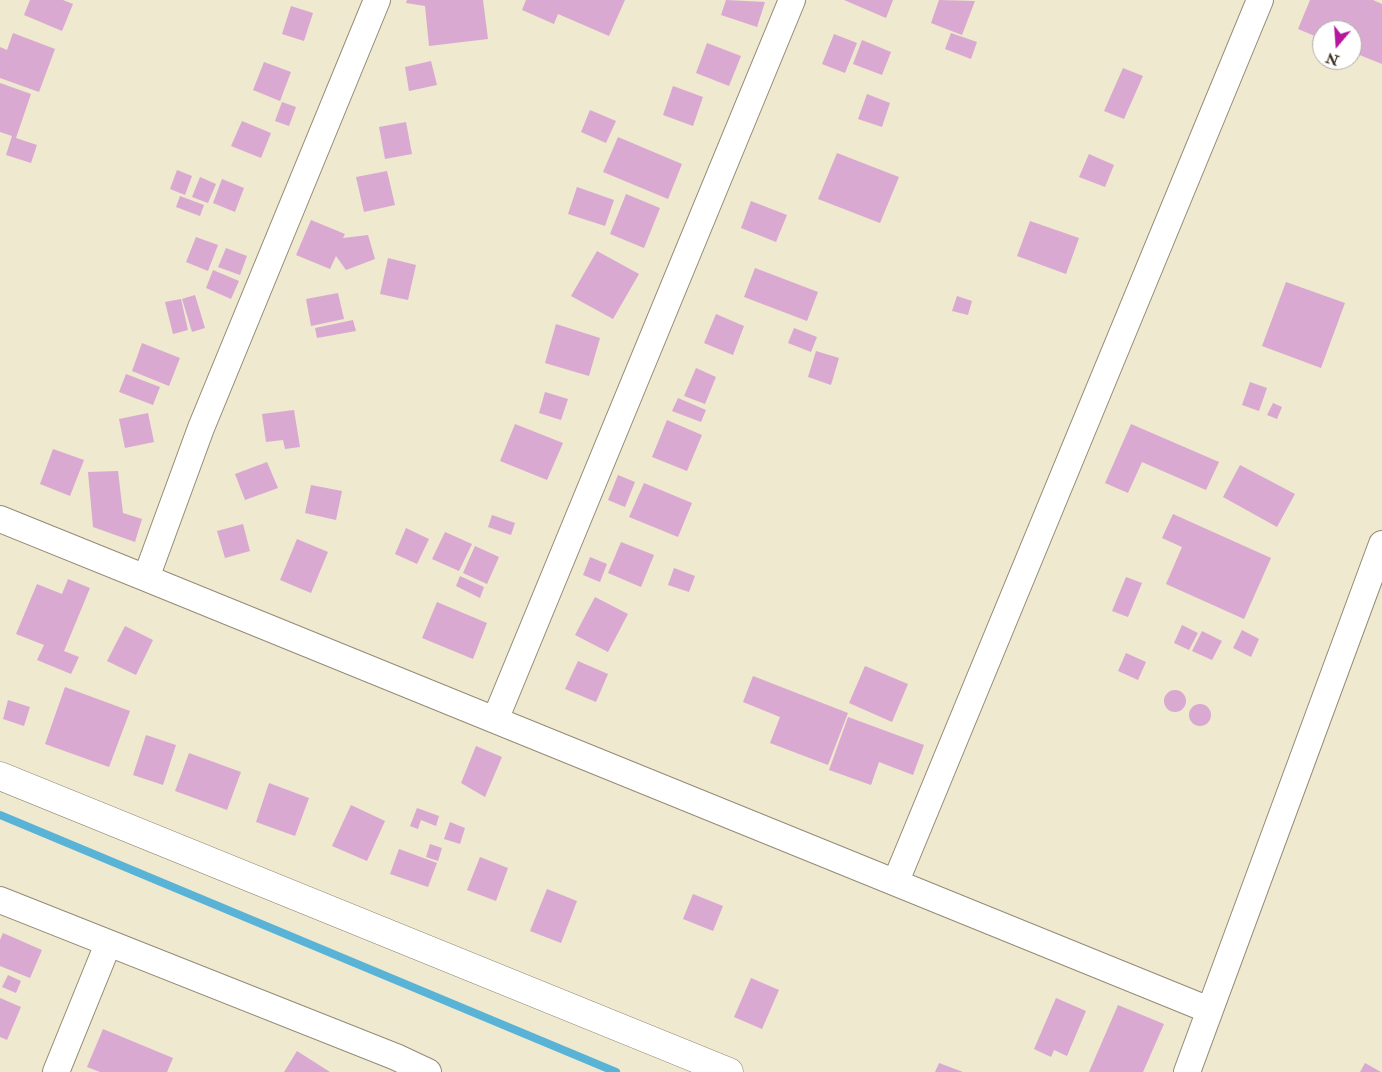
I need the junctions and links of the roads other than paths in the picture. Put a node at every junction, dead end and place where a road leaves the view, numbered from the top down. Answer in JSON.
{"nodes":[{"id":1,"x":377,"y":0,"type":"edge"},
{"id":2,"x":792,"y":0,"type":"edge"},
{"id":3,"x":1260,"y":0,"type":"edge"},
{"id":4,"x":0,"y":519,"type":"edge"},
{"id":5,"x":1382,"y":544,"type":"edge"},
{"id":6,"x":146,"y":578,"type":"junction"},
{"id":7,"x":495,"y":720,"type":"junction"},
{"id":8,"x":0,"y":776,"type":"edge"},
{"id":9,"x":896,"y":881,"type":"junction"},
{"id":10,"x":0,"y":900,"type":"edge"},
{"id":11,"x":108,"y":944,"type":"junction"},
{"id":12,"x":1209,"y":1010,"type":"junction"},
{"id":13,"x":56,"y":1072,"type":"edge"},
{"id":14,"x":428,"y":1072,"type":"edge"},
{"id":15,"x":730,"y":1072,"type":"edge"},
{"id":16,"x":1187,"y":1072,"type":"edge"}],
"edges":[{"from":1,"to":6,"type":"street"},
{"from":2,"to":7,"type":"street"},
{"from":3,"to":9,"type":"street"},
{"from":4,"to":6,"type":"street"},
{"from":5,"to":12,"type":"street"},
{"from":6,"to":7,"type":"street"},
{"from":7,"to":9,"type":"street"},
{"from":8,"to":15,"type":"street"},
{"from":9,"to":12,"type":"street"},
{"from":10,"to":11,"type":"street"},
{"from":11,"to":13,"type":"street"},
{"from":11,"to":14,"type":"street"},
{"from":12,"to":16,"type":"street"}]}
